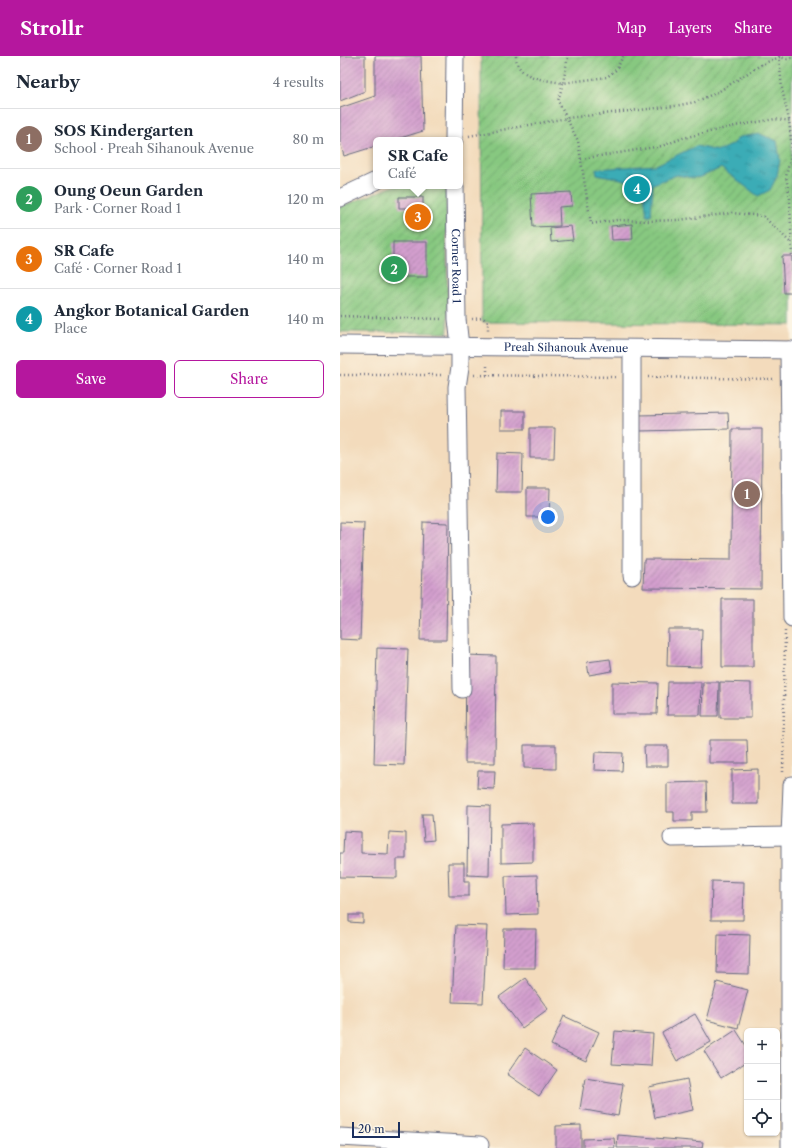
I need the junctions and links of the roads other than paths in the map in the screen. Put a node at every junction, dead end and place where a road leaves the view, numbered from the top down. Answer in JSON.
{"nodes":[{"id":1,"x":455,"y":56,"type":"edge"},
{"id":2,"x":454,"y":137,"type":"edge"},
{"id":3,"x":373,"y":182,"type":"edge"},
{"id":4,"x":455,"y":189,"type":"edge"},
{"id":5,"x":340,"y":198,"type":"edge"},
{"id":6,"x":340,"y":345,"type":"edge"},
{"id":7,"x":460,"y":346,"type":"junction"},
{"id":8,"x":632,"y":349,"type":"junction"},
{"id":9,"x":790,"y":350,"type":"edge"},
{"id":10,"x":791,"y":436,"type":"edge"},
{"id":11,"x":791,"y":496,"type":"edge"},
{"id":12,"x":632,"y":576,"type":"dead end"},
{"id":13,"x":788,"y":622,"type":"edge"},
{"id":14,"x":462,"y":689,"type":"dead end"},
{"id":15,"x":787,"y":780,"type":"edge"},
{"id":16,"x":790,"y":836,"type":"junction"},
{"id":17,"x":672,"y":838,"type":"dead end"},
{"id":18,"x":340,"y":1137,"type":"edge"},
{"id":19,"x":791,"y":1144,"type":"edge"},
{"id":20,"x":480,"y":1145,"type":"dead end"}],
"edges":[{"from":1,"to":2,"type":"street"},
{"from":3,"to":5,"type":"street"},
{"from":4,"to":7,"type":"street","name":"Corner Road 1"},
{"from":6,"to":7,"type":"street","name":"Preah Sihanouk Avenue"},
{"from":7,"to":8,"type":"street","name":"Preah Sihanouk Avenue"},
{"from":7,"to":14,"type":"street","name":"Corner Road 1"},
{"from":8,"to":9,"type":"street","name":"Preah Sihanouk Avenue"},
{"from":8,"to":12,"type":"street"},
{"from":9,"to":10,"type":"street"},
{"from":10,"to":11,"type":"street"},
{"from":11,"to":13,"type":"street"},
{"from":15,"to":16,"type":"street"},
{"from":16,"to":17,"type":"street"},
{"from":16,"to":19,"type":"street"},
{"from":18,"to":20,"type":"street"}]}
